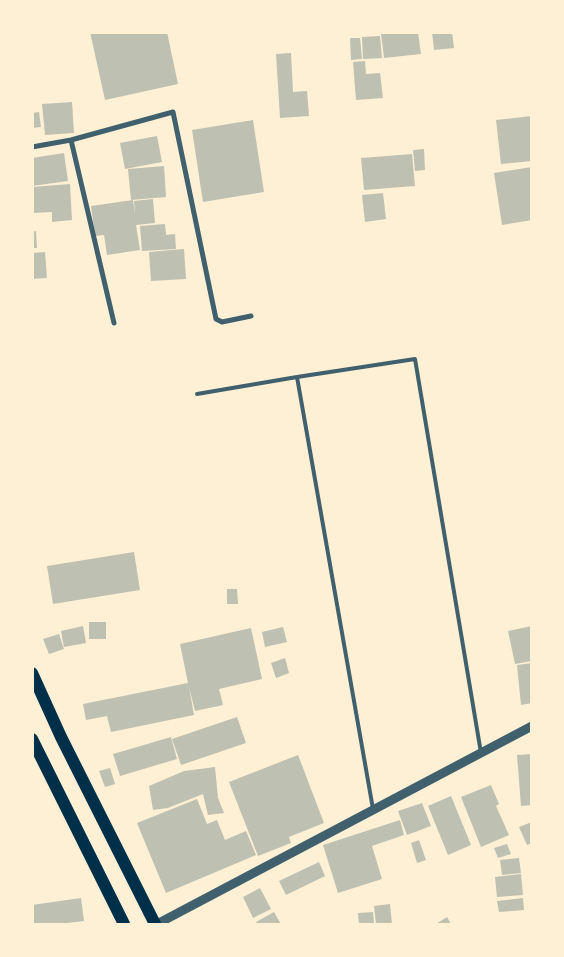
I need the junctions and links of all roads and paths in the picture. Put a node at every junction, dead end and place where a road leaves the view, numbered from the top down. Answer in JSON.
{"nodes":[{"id":1,"x":71,"y":140,"type":"junction"},
{"id":2,"x":32,"y":147,"type":"edge"},
{"id":3,"x":251,"y":316,"type":"dead end"},
{"id":4,"x":114,"y":323,"type":"dead end"},
{"id":5,"x":297,"y":376,"type":"junction"},
{"id":6,"x":197,"y":394,"type":"dead end"},
{"id":7,"x":32,"y":673,"type":"edge"},
{"id":8,"x":532,"y":726,"type":"edge"},
{"id":9,"x":32,"y":739,"type":"edge"},
{"id":10,"x":481,"y":754,"type":"junction"},
{"id":11,"x":373,"y":812,"type":"junction"},
{"id":12,"x":124,"y":924,"type":"edge"},
{"id":13,"x":156,"y":924,"type":"edge"}],
"edges":[{"from":1,"to":2,"type":"street"},
{"from":1,"to":3,"type":"street"},
{"from":1,"to":4,"type":"street"},
{"from":5,"to":6,"type":"lane"},
{"from":5,"to":10,"type":"lane"},
{"from":5,"to":11,"type":"lane"},
{"from":7,"to":13,"type":"main road"},
{"from":8,"to":10,"type":"street"},
{"from":9,"to":12,"type":"main road"},
{"from":10,"to":11,"type":"street"},
{"from":11,"to":13,"type":"street"}]}
